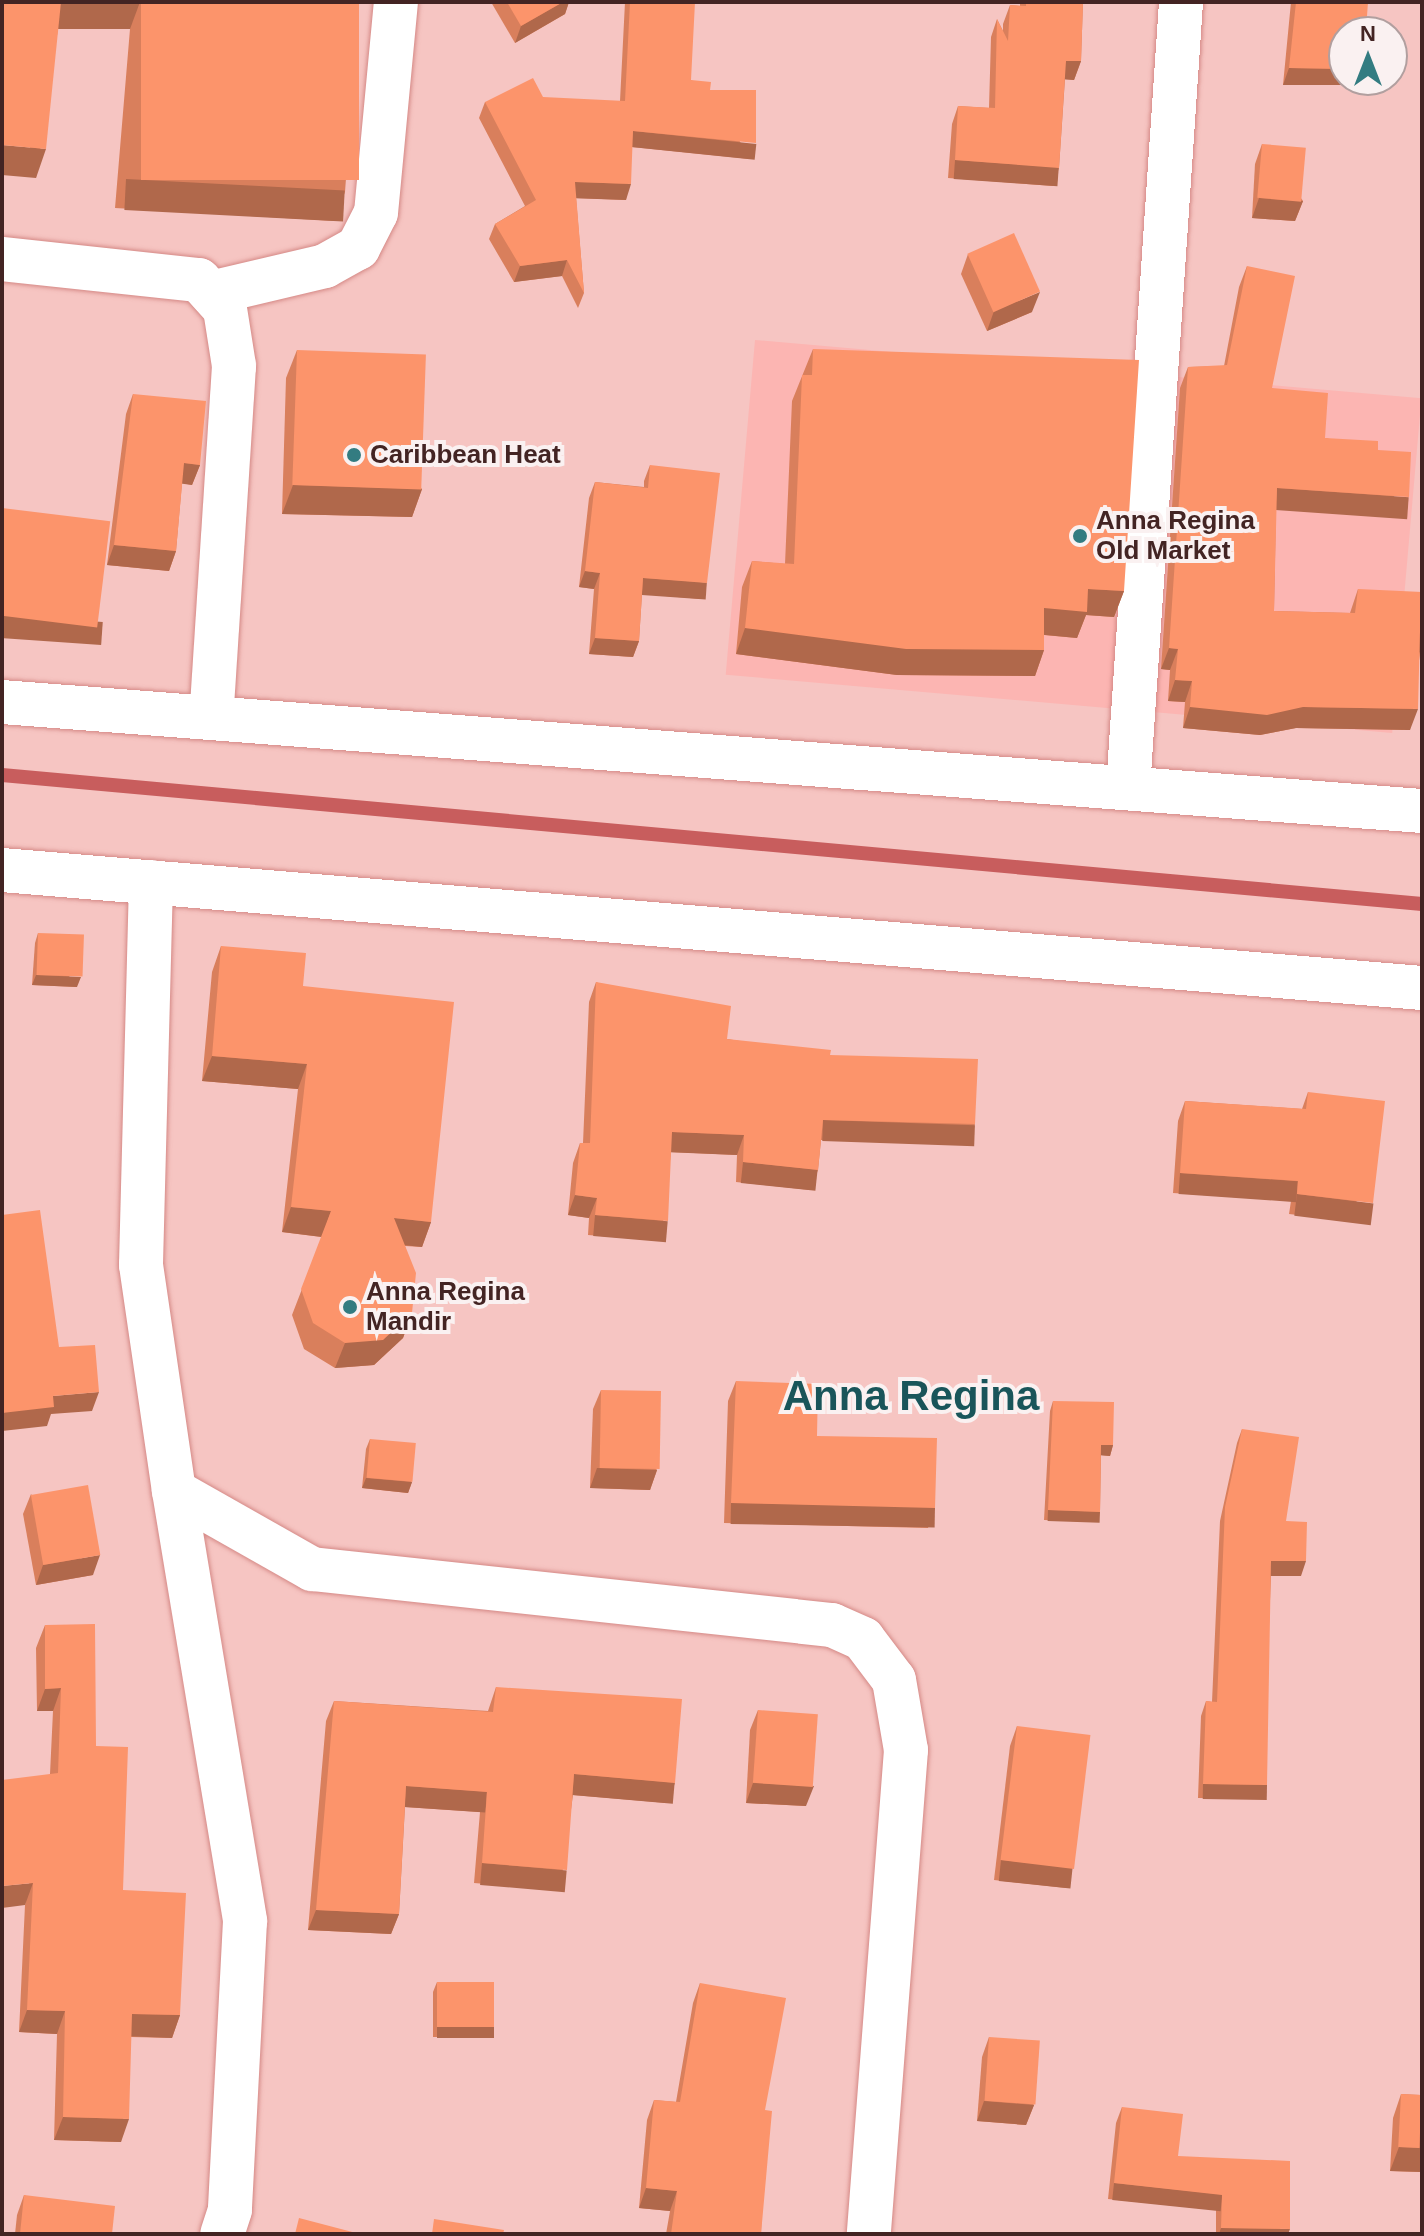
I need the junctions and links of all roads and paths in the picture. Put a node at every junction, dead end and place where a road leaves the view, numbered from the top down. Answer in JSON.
{"nodes":[{"id":1,"x":396,"y":2,"type":"edge"},
{"id":2,"x":1181,"y":2,"type":"edge"},
{"id":3,"x":2,"y":259,"type":"edge"},
{"id":4,"x":211,"y":293,"type":"junction"},
{"id":5,"x":2,"y":702,"type":"edge"},
{"id":6,"x":211,"y":717,"type":"junction"},
{"id":7,"x":1128,"y":788,"type":"junction"},
{"id":8,"x":1422,"y":811,"type":"edge"},
{"id":9,"x":2,"y":870,"type":"edge"},
{"id":10,"x":151,"y":882,"type":"junction"},
{"id":11,"x":1422,"y":988,"type":"edge"},
{"id":12,"x":174,"y":1491,"type":"junction"},
{"id":13,"x":875,"y":2232,"type":"edge"},
{"id":14,"x":222,"y":2234,"type":"edge"}],
"edges":[{"from":1,"to":4,"type":"street"},
{"from":2,"to":7,"type":"street"},
{"from":3,"to":4,"type":"street"},
{"from":4,"to":6,"type":"street"},
{"from":5,"to":6,"type":"street"},
{"from":6,"to":7,"type":"street"},
{"from":7,"to":8,"type":"street"},
{"from":9,"to":10,"type":"street"},
{"from":10,"to":11,"type":"street"},
{"from":10,"to":12,"type":"street"},
{"from":12,"to":13,"type":"street"},
{"from":12,"to":14,"type":"street"}]}
